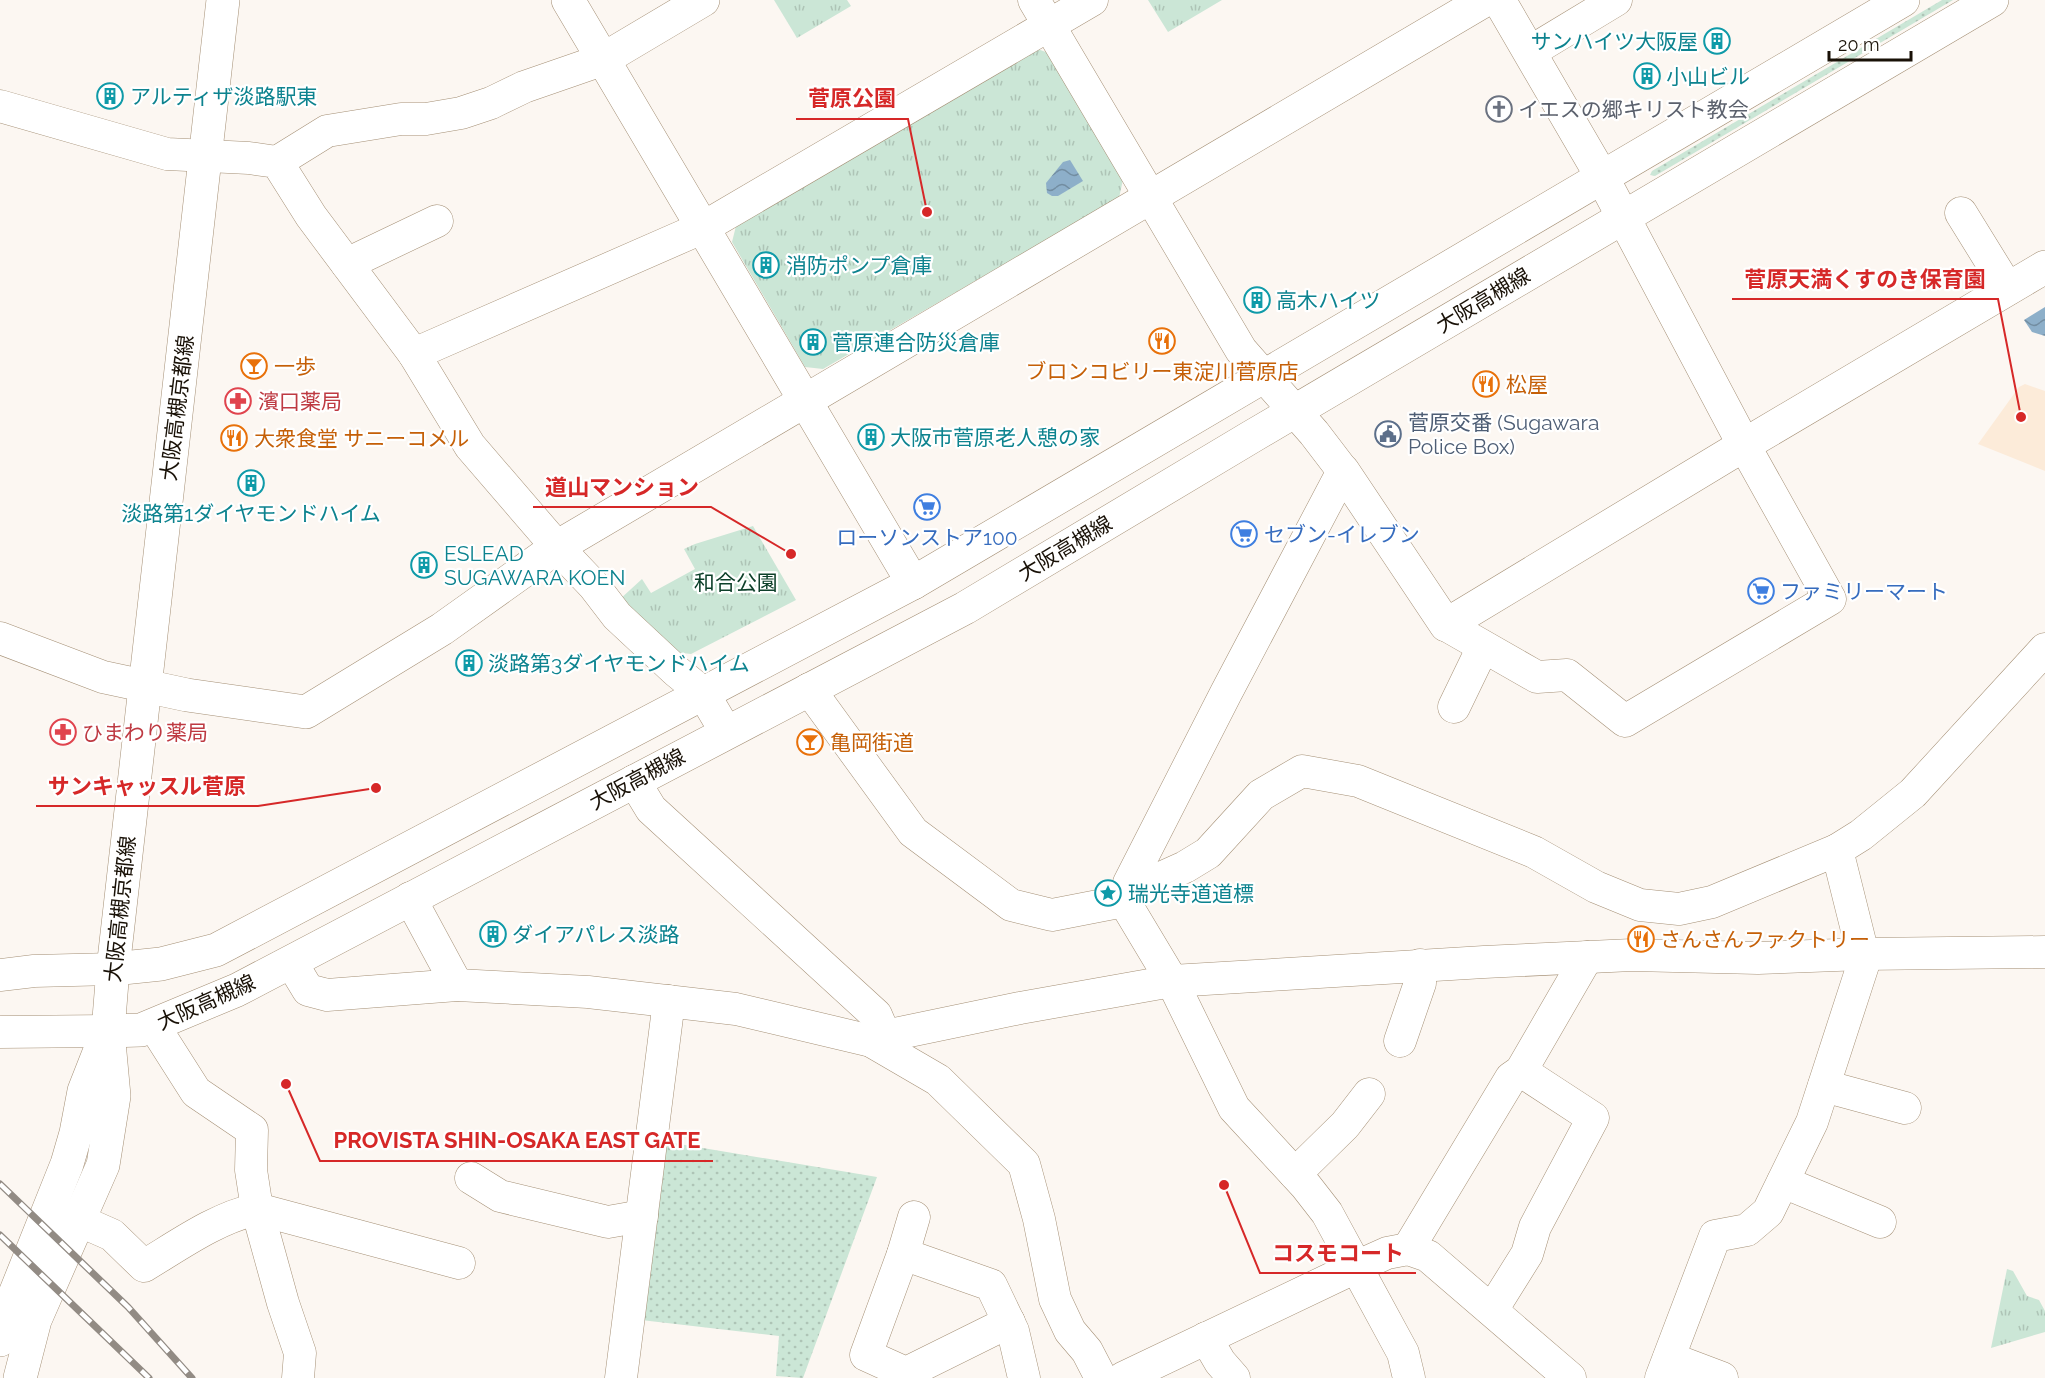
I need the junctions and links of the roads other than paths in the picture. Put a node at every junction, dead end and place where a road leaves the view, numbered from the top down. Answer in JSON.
{"nodes":[{"id":1,"x":223,"y":0,"type":"edge"},
{"id":2,"x":568,"y":0,"type":"edge"},
{"id":3,"x":703,"y":0,"type":"edge"},
{"id":4,"x":1092,"y":0,"type":"edge"},
{"id":5,"x":1485,"y":0,"type":"edge"},
{"id":6,"x":1499,"y":0,"type":"edge"},
{"id":7,"x":1616,"y":0,"type":"edge"},
{"id":8,"x":1903,"y":0,"type":"edge"},
{"id":9,"x":1992,"y":0,"type":"edge"},
{"id":10,"x":1041,"y":13,"type":"edge"},
{"id":11,"x":1530,"y":52,"type":"junction"},
{"id":12,"x":602,"y":60,"type":"junction"},
{"id":13,"x":0,"y":106,"type":"edge"},
{"id":14,"x":206,"y":155,"type":"junction"},
{"id":15,"x":277,"y":162,"type":"junction"},
{"id":16,"x":1602,"y":177,"type":"junction"},
{"id":17,"x":1150,"y":196,"type":"junction"},
{"id":18,"x":1961,"y":213,"type":"dead end"},
{"id":19,"x":1622,"y":218,"type":"junction"},
{"id":20,"x":436,"y":221,"type":"dead end"},
{"id":21,"x":704,"y":226,"type":"junction"},
{"id":22,"x":347,"y":264,"type":"junction"},
{"id":23,"x":2045,"y":267,"type":"edge"},
{"id":24,"x":2008,"y":289,"type":"junction"},
{"id":25,"x":414,"y":354,"type":"junction"},
{"id":26,"x":1263,"y":377,"type":"junction"},
{"id":27,"x":804,"y":399,"type":"junction"},
{"id":28,"x":1295,"y":411,"type":"junction"},
{"id":29,"x":1744,"y":445,"type":"junction"},
{"id":30,"x":1343,"y":471,"type":"junction"},
{"id":31,"x":557,"y":547,"type":"junction"},
{"id":32,"x":913,"y":583,"type":"junction"},
{"id":33,"x":1446,"y":625,"type":"junction"},
{"id":34,"x":0,"y":638,"type":"edge"},
{"id":35,"x":1483,"y":647,"type":"junction"},
{"id":36,"x":2045,"y":649,"type":"edge"},
{"id":37,"x":145,"y":686,"type":"junction"},
{"id":38,"x":809,"y":689,"type":"junction"},
{"id":39,"x":703,"y":693,"type":"junction"},
{"id":40,"x":1454,"y":707,"type":"dead end"},
{"id":41,"x":726,"y":732,"type":"junction"},
{"id":42,"x":634,"y":781,"type":"junction"},
{"id":43,"x":1837,"y":850,"type":"junction"},
{"id":44,"x":410,"y":898,"type":"junction"},
{"id":45,"x":1124,"y":901,"type":"junction"},
{"id":46,"x":2045,"y":952,"type":"edge"},
{"id":47,"x":1863,"y":954,"type":"junction"},
{"id":48,"x":1587,"y":957,"type":"junction"},
{"id":49,"x":291,"y":962,"type":"junction"},
{"id":50,"x":1420,"y":965,"type":"junction"},
{"id":51,"x":113,"y":969,"type":"junction"},
{"id":52,"x":0,"y":975,"type":"edge"},
{"id":53,"x":1172,"y":981,"type":"junction"},
{"id":54,"x":457,"y":985,"type":"junction"},
{"id":55,"x":669,"y":1001,"type":"junction"},
{"id":56,"x":153,"y":1026,"type":"junction"},
{"id":57,"x":108,"y":1031,"type":"junction"},
{"id":58,"x":0,"y":1032,"type":"edge"},
{"id":59,"x":878,"y":1039,"type":"junction"},
{"id":60,"x":1400,"y":1041,"type":"dead end"},
{"id":61,"x":1521,"y":1071,"type":"junction"},
{"id":62,"x":1824,"y":1086,"type":"junction"},
{"id":63,"x":1369,"y":1094,"type":"dead end"},
{"id":64,"x":1905,"y":1108,"type":"dead end"},
{"id":65,"x":1295,"y":1174,"type":"junction"},
{"id":66,"x":471,"y":1178,"type":"dead end"},
{"id":67,"x":1783,"y":1182,"type":"junction"},
{"id":68,"x":256,"y":1209,"type":"junction"},
{"id":69,"x":642,"y":1216,"type":"junction"},
{"id":70,"x":914,"y":1217,"type":"dead end"},
{"id":71,"x":78,"y":1220,"type":"junction"},
{"id":72,"x":1880,"y":1221,"type":"dead end"},
{"id":73,"x":1408,"y":1249,"type":"junction"},
{"id":74,"x":903,"y":1254,"type":"junction"},
{"id":75,"x":459,"y":1263,"type":"dead end"},
{"id":76,"x":1358,"y":1266,"type":"junction"},
{"id":77,"x":6,"y":1296,"type":"edge"},
{"id":78,"x":1492,"y":1310,"type":"junction"},
{"id":79,"x":1009,"y":1322,"type":"junction"},
{"id":80,"x":1206,"y":1338,"type":"junction"},
{"id":81,"x":0,"y":1340,"type":"edge"},
{"id":82,"x":1665,"y":1368,"type":"edge"},
{"id":83,"x":20,"y":1378,"type":"edge"},
{"id":84,"x":298,"y":1378,"type":"edge"},
{"id":85,"x":621,"y":1378,"type":"edge"},
{"id":86,"x":1024,"y":1378,"type":"edge"},
{"id":87,"x":1101,"y":1378,"type":"edge"},
{"id":88,"x":1124,"y":1378,"type":"edge"},
{"id":89,"x":1234,"y":1378,"type":"edge"},
{"id":90,"x":1409,"y":1378,"type":"edge"},
{"id":91,"x":1570,"y":1378,"type":"edge"},
{"id":92,"x":1722,"y":1378,"type":"edge"}],
"edges":[{"from":1,"to":14,"type":"main road","name":"大阪高槻京都線"},
{"from":2,"to":12,"type":"main road"},
{"from":3,"to":12,"type":"main road"},
{"from":4,"to":10,"type":"street"},
{"from":5,"to":17,"type":"main road"},
{"from":6,"to":11,"type":"main road"},
{"from":7,"to":11,"type":"street"},
{"from":8,"to":16,"type":"main road","name":"大阪高槻線"},
{"from":9,"to":19,"type":"main road","name":"大阪高槻線"},
{"from":10,"to":17,"type":"street"},
{"from":10,"to":21,"type":"street"},
{"from":11,"to":16,"type":"main road"},
{"from":12,"to":15,"type":"street"},
{"from":12,"to":21,"type":"main road"},
{"from":13,"to":14,"type":"street"},
{"from":14,"to":15,"type":"street"},
{"from":14,"to":37,"type":"main road","name":"大阪高槻京都線"},
{"from":15,"to":22,"type":"street"},
{"from":16,"to":19,"type":"main road"},
{"from":16,"to":26,"type":"main road","name":"大阪高槻線"},
{"from":17,"to":26,"type":"street"},
{"from":17,"to":27,"type":"main road"},
{"from":18,"to":24,"type":"street"},
{"from":19,"to":28,"type":"main road","name":"大阪高槻線"},
{"from":19,"to":29,"type":"main road"},
{"from":20,"to":22,"type":"street"},
{"from":21,"to":25,"type":"street"},
{"from":21,"to":27,"type":"main road"},
{"from":22,"to":25,"type":"street"},
{"from":23,"to":24,"type":"main road"},
{"from":24,"to":29,"type":"main road"},
{"from":25,"to":31,"type":"street"},
{"from":26,"to":28,"type":"street"},
{"from":26,"to":32,"type":"main road","name":"大阪高槻線"},
{"from":27,"to":31,"type":"main road"},
{"from":27,"to":32,"type":"main road"},
{"from":28,"to":30,"type":"street"},
{"from":28,"to":38,"type":"main road","name":"大阪高槻線"},
{"from":29,"to":33,"type":"main road"},
{"from":29,"to":35,"type":"street"},
{"from":30,"to":33,"type":"main road"},
{"from":30,"to":45,"type":"street"},
{"from":31,"to":37,"type":"main road"},
{"from":31,"to":39,"type":"street"},
{"from":32,"to":39,"type":"main road","name":"大阪高槻線"},
{"from":33,"to":35,"type":"street"},
{"from":34,"to":37,"type":"street"},
{"from":35,"to":40,"type":"street"},
{"from":36,"to":43,"type":"street"},
{"from":37,"to":51,"type":"main road","name":"大阪高槻京都線"},
{"from":38,"to":41,"type":"main road","name":"大阪高槻線"},
{"from":38,"to":45,"type":"street"},
{"from":39,"to":41,"type":"street"},
{"from":39,"to":51,"type":"main road","name":"大阪高槻線"},
{"from":41,"to":42,"type":"main road","name":"大阪高槻線"},
{"from":42,"to":44,"type":"main road","name":"大阪高槻線"},
{"from":42,"to":59,"type":"street"},
{"from":43,"to":45,"type":"street"},
{"from":43,"to":47,"type":"street"},
{"from":44,"to":49,"type":"main road","name":"大阪高槻線"},
{"from":44,"to":54,"type":"street"},
{"from":45,"to":53,"type":"street"},
{"from":46,"to":47,"type":"street"},
{"from":47,"to":48,"type":"street"},
{"from":47,"to":62,"type":"street"},
{"from":48,"to":50,"type":"street"},
{"from":48,"to":61,"type":"street"},
{"from":49,"to":54,"type":"street"},
{"from":49,"to":56,"type":"main road","name":"大阪高槻線"},
{"from":50,"to":53,"type":"street"},
{"from":50,"to":60,"type":"street"},
{"from":51,"to":52,"type":"street"},
{"from":51,"to":57,"type":"main road","name":"大阪高槻京都線"},
{"from":53,"to":59,"type":"street"},
{"from":53,"to":65,"type":"street"},
{"from":54,"to":55,"type":"street"},
{"from":55,"to":59,"type":"street"},
{"from":55,"to":69,"type":"street"},
{"from":56,"to":57,"type":"main road","name":"大阪高槻線"},
{"from":56,"to":68,"type":"street"},
{"from":57,"to":58,"type":"street"},
{"from":57,"to":71,"type":"main road","name":"大阪高槻京都線"},
{"from":57,"to":77,"type":"main road","name":"大阪高槻京都線"},
{"from":59,"to":87,"type":"street"},
{"from":61,"to":73,"type":"street"},
{"from":61,"to":78,"type":"street"},
{"from":62,"to":64,"type":"street"},
{"from":62,"to":67,"type":"street"},
{"from":63,"to":65,"type":"street"},
{"from":65,"to":76,"type":"street"},
{"from":66,"to":69,"type":"street"},
{"from":67,"to":72,"type":"street"},
{"from":67,"to":82,"type":"street"},
{"from":68,"to":71,"type":"street"},
{"from":68,"to":75,"type":"street"},
{"from":68,"to":84,"type":"street"},
{"from":69,"to":85,"type":"street"},
{"from":70,"to":74,"type":"street"},
{"from":71,"to":83,"type":"main road","name":"大阪高槻京都線"},
{"from":73,"to":76,"type":"street"},
{"from":73,"to":78,"type":"street"},
{"from":74,"to":79,"type":"street"},
{"from":74,"to":79,"type":"street"},
{"from":76,"to":80,"type":"street"},
{"from":76,"to":90,"type":"street"},
{"from":77,"to":81,"type":"main road","name":"大阪高槻京都線"},
{"from":78,"to":91,"type":"street"},
{"from":79,"to":86,"type":"street"},
{"from":80,"to":88,"type":"street"},
{"from":80,"to":89,"type":"street"},
{"from":82,"to":92,"type":"street"}]}
